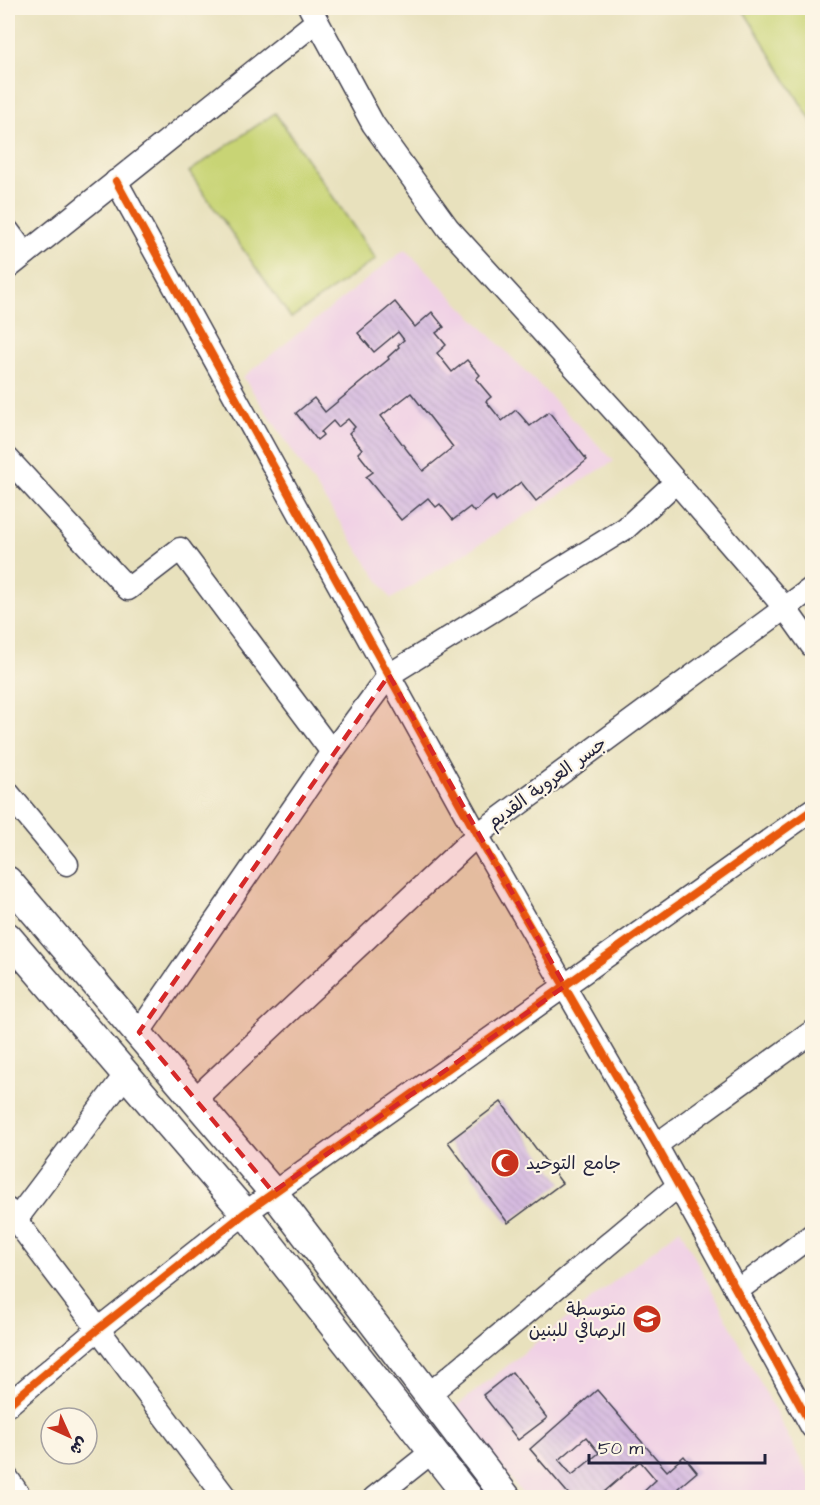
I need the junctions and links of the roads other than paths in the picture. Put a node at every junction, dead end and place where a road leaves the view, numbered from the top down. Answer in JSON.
{"nodes":[{"id":1,"x":314,"y":14,"type":"edge"},
{"id":2,"x":116,"y":181,"type":"junction"},
{"id":3,"x":8,"y":231,"type":"edge"},
{"id":4,"x":16,"y":261,"type":"edge"},
{"id":5,"x":8,"y":459,"type":"edge"},
{"id":6,"x":676,"y":482,"type":"junction"},
{"id":7,"x":813,"y":588,"type":"edge"},
{"id":8,"x":785,"y":608,"type":"junction"},
{"id":9,"x":813,"y":646,"type":"edge"},
{"id":10,"x":389,"y":675,"type":"junction"},
{"id":11,"x":332,"y":753,"type":"junction"},
{"id":12,"x":8,"y":792,"type":"edge"},
{"id":13,"x":813,"y":810,"type":"edge"},
{"id":14,"x":477,"y":835,"type":"junction"},
{"id":15,"x":67,"y":864,"type":"dead end"},
{"id":16,"x":8,"y":881,"type":"edge"},
{"id":17,"x":8,"y":937,"type":"edge"},
{"id":18,"x":565,"y":986,"type":"junction"},
{"id":19,"x":139,"y":1032,"type":"junction"},
{"id":20,"x":813,"y":1032,"type":"edge"},
{"id":21,"x":126,"y":1074,"type":"junction"},
{"id":22,"x":195,"y":1099,"type":"junction"},
{"id":23,"x":656,"y":1144,"type":"junction"},
{"id":24,"x":679,"y":1185,"type":"junction"},
{"id":25,"x":273,"y":1192,"type":"junction"},
{"id":26,"x":245,"y":1213,"type":"junction"},
{"id":27,"x":11,"y":1216,"type":"edge"},
{"id":28,"x":813,"y":1235,"type":"edge"},
{"id":29,"x":738,"y":1290,"type":"junction"},
{"id":30,"x":97,"y":1330,"type":"junction"},
{"id":31,"x":428,"y":1395,"type":"junction"},
{"id":32,"x":8,"y":1405,"type":"edge"},
{"id":33,"x":813,"y":1426,"type":"edge"},
{"id":34,"x":433,"y":1451,"type":"junction"},
{"id":35,"x":8,"y":1479,"type":"edge"},
{"id":36,"x":21,"y":1497,"type":"edge"},
{"id":37,"x":226,"y":1497,"type":"edge"},
{"id":38,"x":374,"y":1497,"type":"edge"},
{"id":39,"x":469,"y":1497,"type":"edge"},
{"id":40,"x":507,"y":1497,"type":"edge"}],
"edges":[{"from":1,"to":2,"type":"street"},
{"from":1,"to":6,"type":"street"},
{"from":2,"to":4,"type":"street"},
{"from":2,"to":10,"type":"street"},
{"from":3,"to":4,"type":"street"},
{"from":5,"to":11,"type":"street"},
{"from":6,"to":8,"type":"street"},
{"from":6,"to":10,"type":"street"},
{"from":7,"to":8,"type":"street","name":"جسر العروبة القديم"},
{"from":8,"to":9,"type":"street"},
{"from":8,"to":14,"type":"street","name":"جسر العروبة القديم"},
{"from":10,"to":11,"type":"street"},
{"from":10,"to":14,"type":"street"},
{"from":11,"to":19,"type":"street"},
{"from":12,"to":15,"type":"street"},
{"from":13,"to":18,"type":"street"},
{"from":14,"to":18,"type":"street"},
{"from":14,"to":22,"type":"street","name":"جسر العروبة القديم"},
{"from":16,"to":19,"type":"street"},
{"from":17,"to":21,"type":"street"},
{"from":18,"to":23,"type":"street"},
{"from":18,"to":25,"type":"street"},
{"from":19,"to":22,"type":"street"},
{"from":20,"to":23,"type":"street"},
{"from":21,"to":26,"type":"street"},
{"from":21,"to":27,"type":"street"},
{"from":22,"to":25,"type":"street"},
{"from":23,"to":24,"type":"street"},
{"from":24,"to":29,"type":"street"},
{"from":24,"to":31,"type":"street"},
{"from":25,"to":26,"type":"street"},
{"from":25,"to":31,"type":"street"},
{"from":26,"to":30,"type":"street"},
{"from":26,"to":34,"type":"street"},
{"from":27,"to":30,"type":"street"},
{"from":28,"to":29,"type":"street"},
{"from":29,"to":33,"type":"street"},
{"from":30,"to":32,"type":"street"},
{"from":30,"to":37,"type":"street"},
{"from":31,"to":40,"type":"street"},
{"from":34,"to":38,"type":"street"},
{"from":34,"to":39,"type":"street"},
{"from":35,"to":36,"type":"street"}]}
